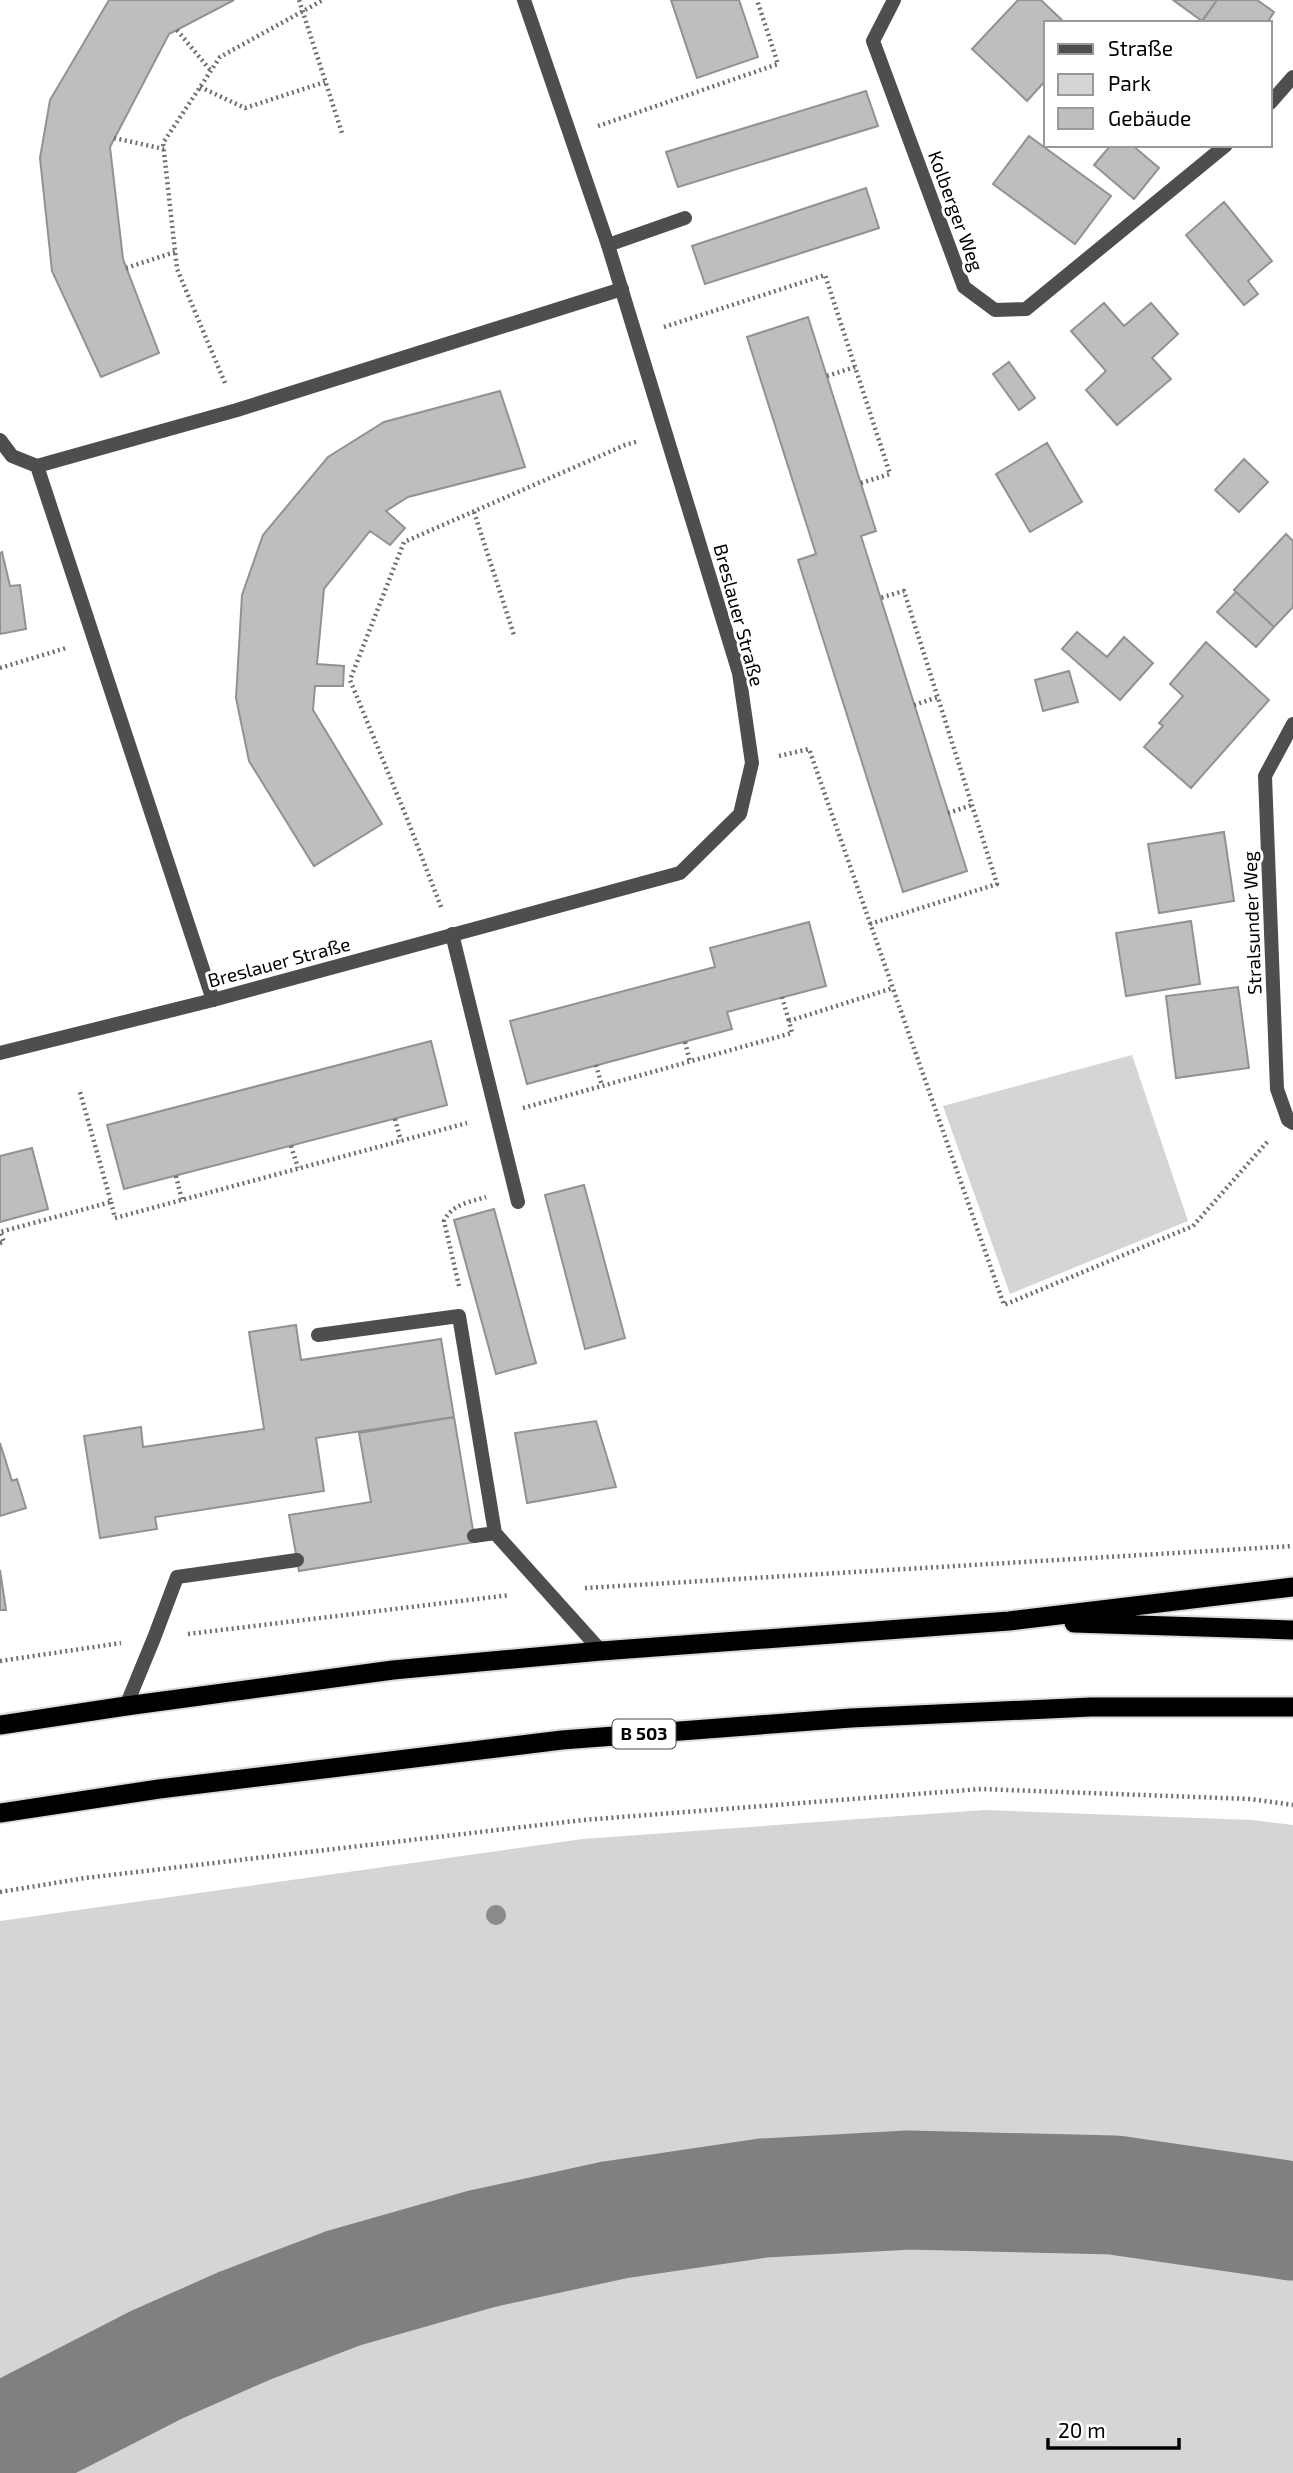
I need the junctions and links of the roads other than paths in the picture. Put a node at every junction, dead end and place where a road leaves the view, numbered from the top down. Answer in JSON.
{"nodes":[{"id":1,"x":524,"y":0,"type":"edge"},
{"id":2,"x":894,"y":0,"type":"edge"},
{"id":3,"x":1293,"y":77,"type":"edge"},
{"id":4,"x":1272,"y":101,"type":"edge"},
{"id":5,"x":1224,"y":147,"type":"edge"},
{"id":6,"x":685,"y":218,"type":"dead end"},
{"id":7,"x":608,"y":245,"type":"junction"},
{"id":8,"x":622,"y":289,"type":"junction"},
{"id":9,"x":0,"y":440,"type":"edge"},
{"id":10,"x":37,"y":466,"type":"junction"},
{"id":11,"x":1293,"y":724,"type":"edge"},
{"id":12,"x":452,"y":934,"type":"junction"},
{"id":13,"x":213,"y":1000,"type":"junction"},
{"id":14,"x":0,"y":1054,"type":"edge"},
{"id":15,"x":1290,"y":1121,"type":"edge"},
{"id":16,"x":516,"y":1195,"type":"road end"},
{"id":17,"x":318,"y":1335,"type":"dead end"},
{"id":18,"x":495,"y":1533,"type":"junction"},
{"id":19,"x":474,"y":1536,"type":"dead end"},
{"id":20,"x":297,"y":1560,"type":"dead end"},
{"id":21,"x":1293,"y":1587,"type":"edge"},
{"id":22,"x":1009,"y":1621,"type":"junction"},
{"id":23,"x":1293,"y":1630,"type":"edge"},
{"id":24,"x":601,"y":1651,"type":"junction"},
{"id":25,"x":126,"y":1706,"type":"junction"},
{"id":26,"x":1293,"y":1707,"type":"edge"},
{"id":27,"x":0,"y":1725,"type":"edge"},
{"id":28,"x":0,"y":1813,"type":"edge"}],
"edges":[{"from":1,"to":7,"type":"street","name":"Breslauer Straße"},
{"from":2,"to":5,"type":"street","name":"Kolberger Weg"},
{"from":3,"to":4,"type":"street"},
{"from":6,"to":7,"type":"street"},
{"from":7,"to":8,"type":"street","name":"Breslauer Straße"},
{"from":8,"to":10,"type":"street"},
{"from":8,"to":12,"type":"street","name":"Breslauer Straße"},
{"from":9,"to":10,"type":"street"},
{"from":10,"to":13,"type":"street"},
{"from":11,"to":15,"type":"street","name":"Stralsunder Weg"},
{"from":12,"to":13,"type":"street","name":"Breslauer Straße"},
{"from":12,"to":16,"type":"street"},
{"from":13,"to":14,"type":"street","name":"Breslauer Straße"},
{"from":17,"to":18,"type":"street"},
{"from":18,"to":19,"type":"street"},
{"from":18,"to":24,"type":"street"},
{"from":20,"to":25,"type":"street"},
{"from":21,"to":22,"type":"highway"},
{"from":22,"to":23,"type":"highway"},
{"from":22,"to":24,"type":"highway"},
{"from":24,"to":25,"type":"highway"},
{"from":25,"to":27,"type":"highway"},
{"from":26,"to":28,"type":"highway","number":"B 503"}]}
